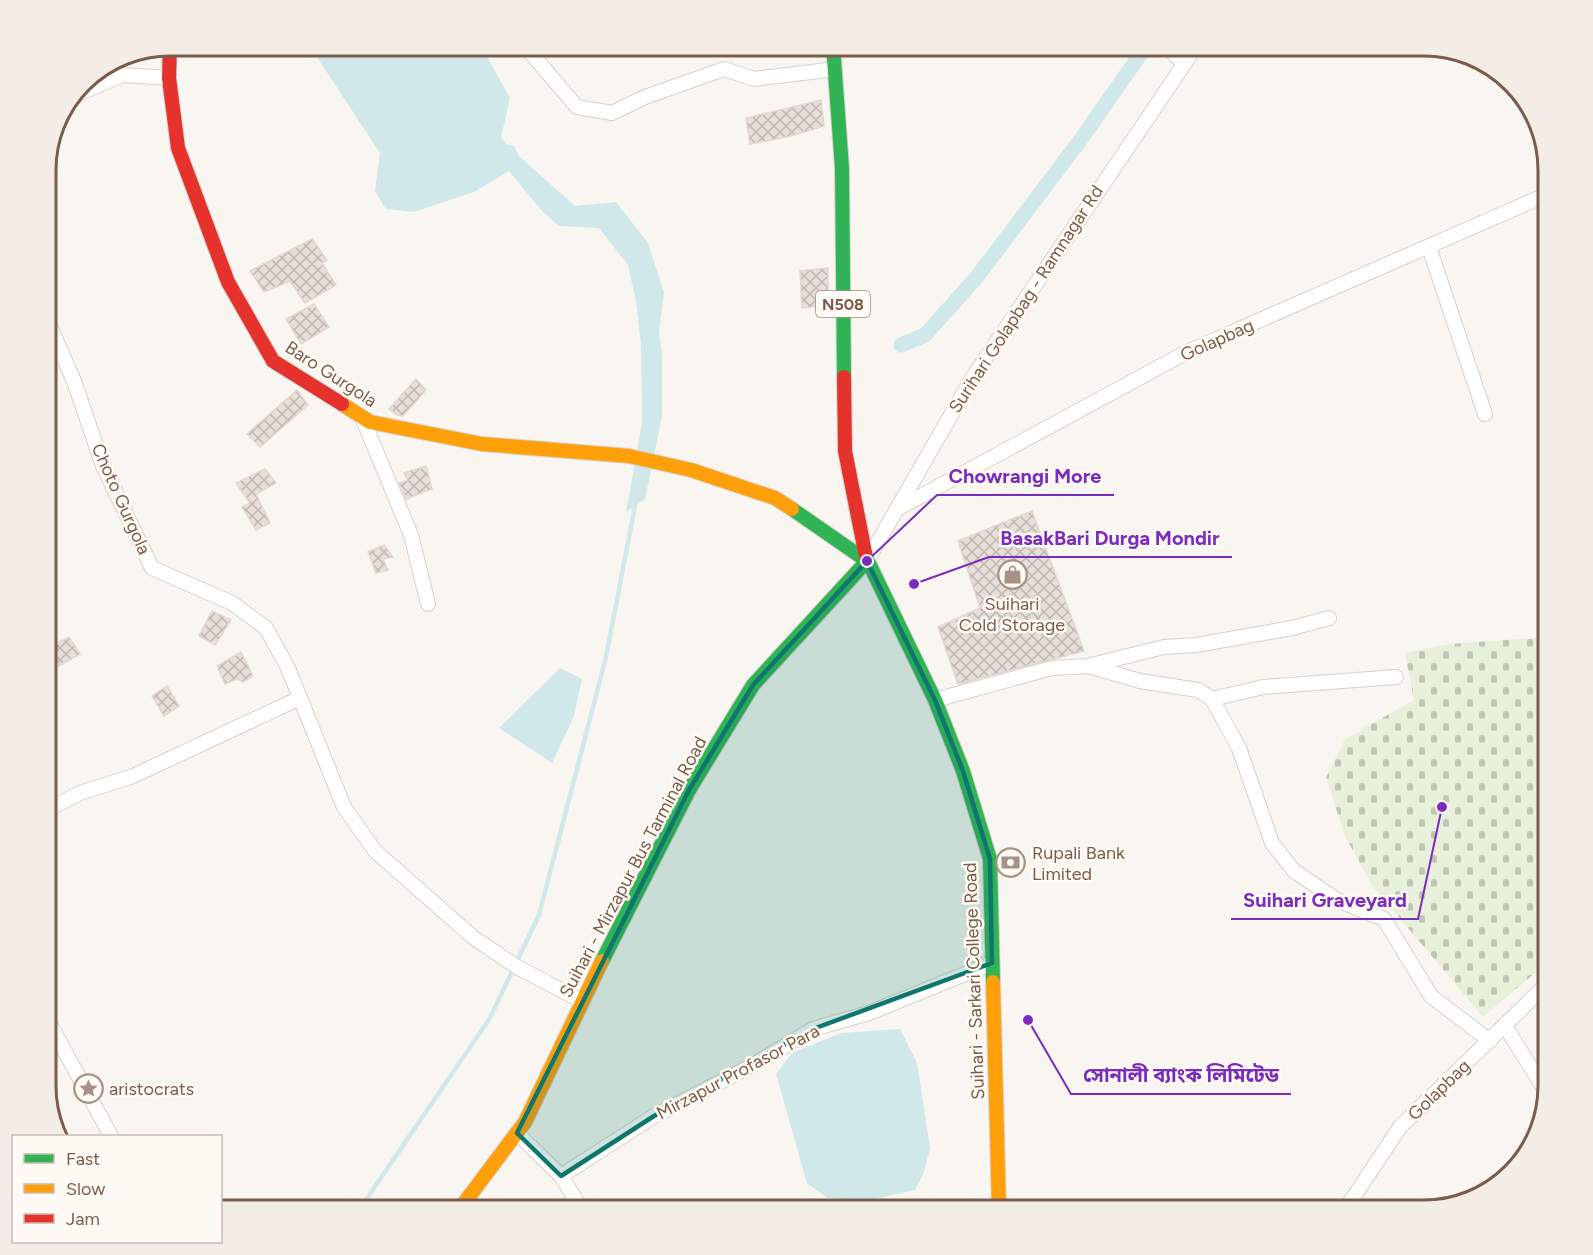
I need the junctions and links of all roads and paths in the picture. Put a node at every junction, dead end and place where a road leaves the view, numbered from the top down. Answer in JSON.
{"nodes":[{"id":1,"x":170,"y":56,"type":"edge"},
{"id":2,"x":533,"y":56,"type":"edge"},
{"id":3,"x":834,"y":56,"type":"edge"},
{"id":4,"x":1176,"y":56,"type":"edge"},
{"id":5,"x":1189,"y":56,"type":"edge"},
{"id":6,"x":1184,"y":63,"type":"junction"},
{"id":7,"x":835,"y":69,"type":"junction"},
{"id":8,"x":169,"y":78,"type":"junction"},
{"id":9,"x":88,"y":90,"type":"edge"},
{"id":10,"x":1538,"y":198,"type":"edge"},
{"id":11,"x":1429,"y":247,"type":"junction"},
{"id":12,"x":56,"y":340,"type":"edge"},
{"id":13,"x":1485,"y":414,"type":"dead end"},
{"id":14,"x":362,"y":417,"type":"junction"},
{"id":15,"x":897,"y":509,"type":"junction"},
{"id":16,"x":867,"y":561,"type":"junction"},
{"id":17,"x":428,"y":604,"type":"dead end"},
{"id":18,"x":1329,"y":618,"type":"dead end"},
{"id":19,"x":1089,"y":666,"type":"junction"},
{"id":20,"x":1396,"y":676,"type":"dead end"},
{"id":21,"x":300,"y":698,"type":"junction"},
{"id":22,"x":1212,"y":699,"type":"junction"},
{"id":23,"x":935,"y":700,"type":"junction"},
{"id":24,"x":56,"y":805,"type":"edge"},
{"id":25,"x":992,"y":963,"type":"junction"},
{"id":26,"x":1538,"y":993,"type":"edge"},
{"id":27,"x":582,"y":1001,"type":"junction"},
{"id":28,"x":1505,"y":1026,"type":"junction"},
{"id":29,"x":56,"y":1035,"type":"edge"},
{"id":30,"x":1490,"y":1041,"type":"junction"},
{"id":31,"x":1538,"y":1079,"type":"edge"},
{"id":32,"x":517,"y":1133,"type":"junction"},
{"id":33,"x":110,"y":1135,"type":"edge"},
{"id":34,"x":561,"y":1176,"type":"junction"},
{"id":35,"x":467,"y":1200,"type":"edge"},
{"id":36,"x":576,"y":1200,"type":"edge"},
{"id":37,"x":997,"y":1200,"type":"edge"},
{"id":38,"x":1352,"y":1200,"type":"edge"}],
"edges":[{"from":1,"to":8,"type":"main road","name":"Baro Gurgola"},
{"from":2,"to":7,"type":"street"},
{"from":3,"to":7,"type":"main road","number":"N508"},
{"from":4,"to":6,"type":"street"},
{"from":5,"to":6,"type":"street","name":"Surihari Golapbag - Ramnagar Rd"},
{"from":6,"to":15,"type":"street","name":"Surihari Golapbag - Ramnagar Rd"},
{"from":7,"to":16,"type":"main road","number":"N508"},
{"from":8,"to":9,"type":"street"},
{"from":8,"to":14,"type":"main road","name":"Baro Gurgola"},
{"from":10,"to":11,"type":"street","name":"Golapbag"},
{"from":11,"to":13,"type":"street"},
{"from":11,"to":15,"type":"street","name":"Golapbag"},
{"from":12,"to":21,"type":"street","name":"Choto Gurgola"},
{"from":14,"to":16,"type":"main road","name":"Baro Gurgola"},
{"from":14,"to":17,"type":"street"},
{"from":15,"to":16,"type":"street","name":"Surihari Golapbag - Ramnagar Rd"},
{"from":16,"to":23,"type":"main road","name":"Suihari - Sarkari College Road","number":"N508"},
{"from":16,"to":27,"type":"main road","name":"Suihari - Mirzapur Bus Tarminal Road"},
{"from":18,"to":19,"type":"street"},
{"from":19,"to":22,"type":"street"},
{"from":19,"to":23,"type":"street"},
{"from":20,"to":22,"type":"street"},
{"from":21,"to":24,"type":"street"},
{"from":21,"to":27,"type":"street","name":"Choto Gurgola"},
{"from":22,"to":30,"type":"street"},
{"from":23,"to":25,"type":"main road","name":"Suihari - Sarkari College Road","number":"N508"},
{"from":25,"to":34,"type":"street","name":"Mirzapur Profasor Para"},
{"from":25,"to":37,"type":"main road","name":"Suihari - Sarkari College Road","number":"N508"},
{"from":26,"to":28,"type":"street","name":"Golapbag"},
{"from":27,"to":32,"type":"main road","name":"Suihari - Mirzapur Bus Tarminal Road"},
{"from":28,"to":30,"type":"street","name":"Golapbag"},
{"from":28,"to":31,"type":"street"},
{"from":29,"to":33,"type":"street"},
{"from":30,"to":38,"type":"street","name":"Golapbag"},
{"from":32,"to":34,"type":"street"},
{"from":32,"to":35,"type":"main road","name":"Suihari - Mirzapur Bus Tarminal Road"},
{"from":34,"to":36,"type":"street"}]}
